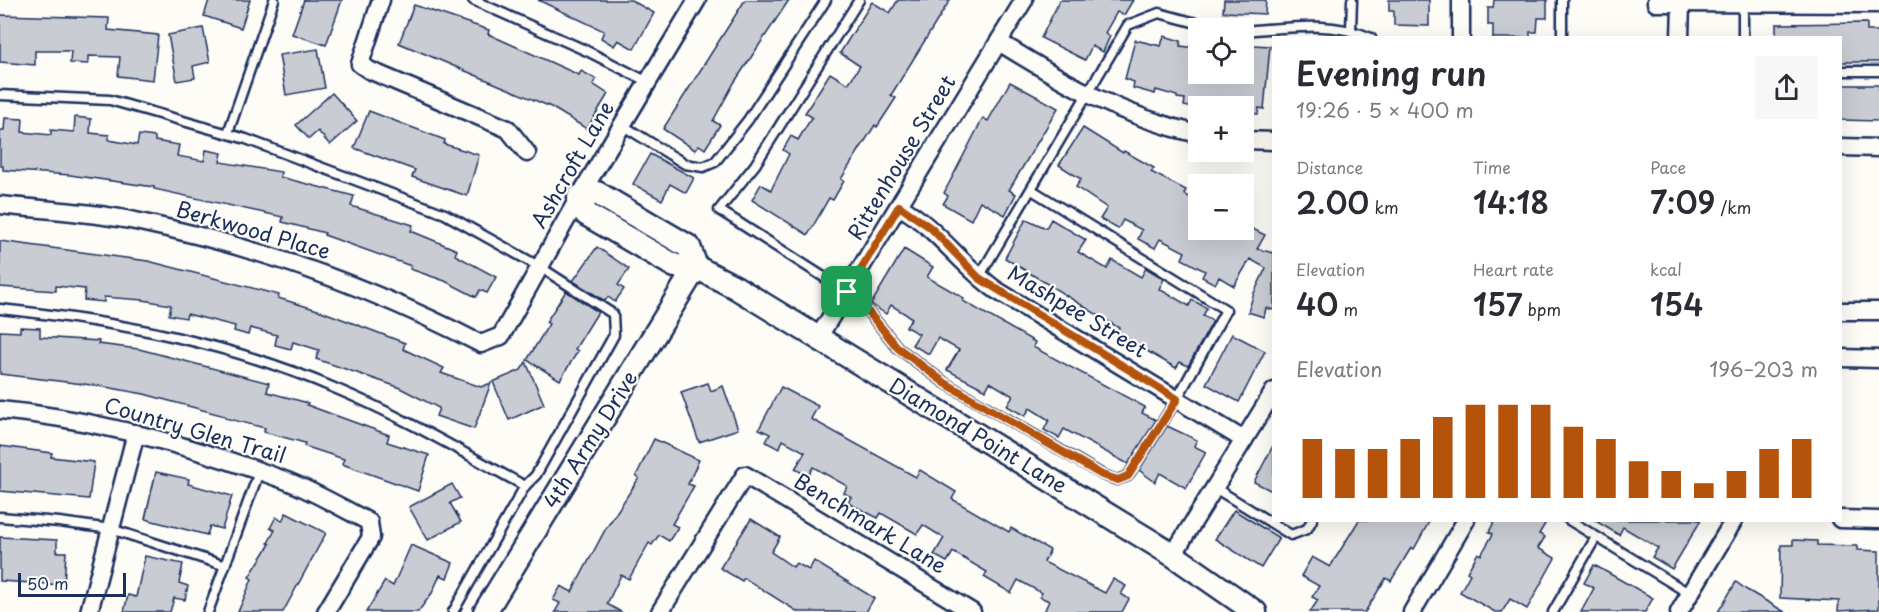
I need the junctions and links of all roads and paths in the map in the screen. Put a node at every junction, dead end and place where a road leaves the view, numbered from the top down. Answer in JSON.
{"nodes":[{"id":1,"x":274,"y":0,"type":"edge"},
{"id":2,"x":381,"y":0,"type":"edge"},
{"id":3,"x":473,"y":0,"type":"edge"},
{"id":4,"x":697,"y":0,"type":"edge"},
{"id":5,"x":826,"y":0,"type":"edge"},
{"id":6,"x":859,"y":0,"type":"edge"},
{"id":7,"x":1024,"y":0,"type":"edge"},
{"id":8,"x":1352,"y":0,"type":"edge"},
{"id":9,"x":1461,"y":0,"type":"edge"},
{"id":10,"x":1562,"y":0,"type":"edge"},
{"id":11,"x":1656,"y":1,"type":"edge"},
{"id":12,"x":1778,"y":1,"type":"edge"},
{"id":13,"x":1709,"y":2,"type":"edge"},
{"id":14,"x":1681,"y":3,"type":"junction"},
{"id":15,"x":1743,"y":3,"type":"junction"},
{"id":16,"x":1879,"y":4,"type":"edge"},
{"id":17,"x":1188,"y":21,"type":"edge"},
{"id":18,"x":1351,"y":29,"type":"junction"},
{"id":19,"x":1254,"y":30,"type":"edge"},
{"id":20,"x":1367,"y":36,"type":"edge"},
{"id":21,"x":1461,"y":36,"type":"edge"},
{"id":22,"x":1562,"y":36,"type":"edge"},
{"id":23,"x":1680,"y":36,"type":"edge"},
{"id":24,"x":1743,"y":36,"type":"edge"},
{"id":25,"x":999,"y":42,"type":"junction"},
{"id":26,"x":1842,"y":71,"type":"edge"},
{"id":27,"x":1879,"y":71,"type":"edge"},
{"id":28,"x":648,"y":82,"type":"junction"},
{"id":29,"x":0,"y":95,"type":"edge"},
{"id":30,"x":1088,"y":96,"type":"junction"},
{"id":31,"x":622,"y":125,"type":"junction"},
{"id":32,"x":1188,"y":132,"type":"edge"},
{"id":33,"x":228,"y":133,"type":"junction"},
{"id":34,"x":1254,"y":140,"type":"edge"},
{"id":35,"x":1272,"y":141,"type":"edge"},
{"id":36,"x":1842,"y":147,"type":"edge"},
{"id":37,"x":1879,"y":148,"type":"edge"},
{"id":38,"x":526,"y":153,"type":"dead end"},
{"id":39,"x":1032,"y":190,"type":"junction"},
{"id":40,"x":579,"y":197,"type":"junction"},
{"id":41,"x":0,"y":205,"type":"edge"},
{"id":42,"x":899,"y":206,"type":"junction"},
{"id":43,"x":540,"y":267,"type":"junction"},
{"id":44,"x":696,"y":267,"type":"junction"},
{"id":45,"x":979,"y":278,"type":"junction"},
{"id":46,"x":847,"y":292,"type":"junction"},
{"id":47,"x":0,"y":309,"type":"edge"},
{"id":48,"x":1842,"y":311,"type":"edge"},
{"id":49,"x":1879,"y":311,"type":"edge"},
{"id":50,"x":818,"y":338,"type":"junction"},
{"id":51,"x":481,"y":344,"type":"joint"},
{"id":52,"x":1842,"y":358,"type":"edge"},
{"id":53,"x":1879,"y":359,"type":"edge"},
{"id":54,"x":1272,"y":394,"type":"edge"},
{"id":55,"x":1177,"y":399,"type":"junction"},
{"id":56,"x":0,"y":410,"type":"edge"},
{"id":57,"x":136,"y":433,"type":"junction"},
{"id":58,"x":1244,"y":440,"type":"junction"},
{"id":59,"x":259,"y":472,"type":"junction"},
{"id":60,"x":525,"y":486,"type":"junction"},
{"id":61,"x":1215,"y":488,"type":"junction"},
{"id":62,"x":1879,"y":510,"type":"edge"},
{"id":63,"x":0,"y":517,"type":"edge"},
{"id":64,"x":1842,"y":519,"type":"edge"},
{"id":65,"x":1879,"y":520,"type":"edge"},
{"id":66,"x":1311,"y":522,"type":"edge"},
{"id":67,"x":1465,"y":522,"type":"edge"},
{"id":68,"x":1572,"y":522,"type":"edge"},
{"id":69,"x":1733,"y":522,"type":"edge"},
{"id":70,"x":111,"y":530,"type":"junction"},
{"id":71,"x":1596,"y":537,"type":"junction"},
{"id":72,"x":1173,"y":555,"type":"junction"},
{"id":73,"x":223,"y":565,"type":"junction"},
{"id":74,"x":1690,"y":594,"type":"junction"},
{"id":75,"x":89,"y":612,"type":"edge"},
{"id":76,"x":208,"y":612,"type":"edge"},
{"id":77,"x":326,"y":612,"type":"edge"},
{"id":78,"x":453,"y":612,"type":"edge"},
{"id":79,"x":486,"y":612,"type":"edge"},
{"id":80,"x":660,"y":612,"type":"edge"},
{"id":81,"x":972,"y":612,"type":"edge"},
{"id":82,"x":1255,"y":612,"type":"edge"},
{"id":83,"x":1412,"y":612,"type":"edge"},
{"id":84,"x":1553,"y":612,"type":"edge"},
{"id":85,"x":1679,"y":612,"type":"edge"}],
"edges":[{"from":1,"to":33,"type":"lane"},
{"from":2,"to":38,"type":"street"},
{"from":3,"to":28,"type":"lane"},
{"from":4,"to":28,"type":"street","name":"Ashcroft Lane"},
{"from":5,"to":31,"type":"lane"},
{"from":6,"to":46,"type":"lane"},
{"from":7,"to":25,"type":"street","name":"Rittenhouse Street"},
{"from":8,"to":18,"type":"lane"},
{"from":9,"to":21,"type":"street"},
{"from":10,"to":22,"type":"lane"},
{"from":11,"to":14,"type":"street"},
{"from":12,"to":15,"type":"street"},
{"from":12,"to":16,"type":"street"},
{"from":13,"to":14,"type":"street"},
{"from":13,"to":15,"type":"street"},
{"from":14,"to":23,"type":"street"},
{"from":15,"to":24,"type":"lane"},
{"from":17,"to":30,"type":"lane"},
{"from":18,"to":19,"type":"lane"},
{"from":18,"to":20,"type":"lane"},
{"from":25,"to":30,"type":"street"},
{"from":25,"to":42,"type":"street","name":"Rittenhouse Street"},
{"from":26,"to":27,"type":"lane"},
{"from":28,"to":31,"type":"street","name":"Ashcroft Lane"},
{"from":29,"to":33,"type":"lane"},
{"from":30,"to":32,"type":"street"},
{"from":30,"to":39,"type":"lane"},
{"from":31,"to":40,"type":"street","name":"Ashcroft Lane"},
{"from":33,"to":43,"type":"lane"},
{"from":34,"to":35,"type":"street"},
{"from":36,"to":37,"type":"street"},
{"from":39,"to":45,"type":"lane"},
{"from":39,"to":55,"type":"lane"},
{"from":40,"to":43,"type":"street","name":"Ashcroft Lane"},
{"from":40,"to":44,"type":"street"},
{"from":41,"to":51,"type":"street","name":"Berkwood Place"},
{"from":42,"to":45,"type":"street","name":"Mashpee Street"},
{"from":42,"to":46,"type":"street","name":"Rittenhouse Street"},
{"from":43,"to":51,"type":"street","name":"Ashcroft Lane"},
{"from":43,"to":60,"type":"lane"},
{"from":44,"to":50,"type":"street","name":"Diamond Point Lane"},
{"from":44,"to":79,"type":"street","name":"4th Army Drive"},
{"from":45,"to":55,"type":"street","name":"Mashpee Street"},
{"from":46,"to":50,"type":"street","name":"Rittenhouse Street"},
{"from":46,"to":55,"type":"lane"},
{"from":47,"to":60,"type":"lane"},
{"from":48,"to":49,"type":"street"},
{"from":50,"to":72,"type":"street","name":"Diamond Point Lane"},
{"from":52,"to":53,"type":"street"},
{"from":54,"to":58,"type":"street"},
{"from":55,"to":58,"type":"street","name":"Mashpee Street"},
{"from":56,"to":57,"type":"street","name":"Country Glen Trail"},
{"from":57,"to":59,"type":"street","name":"Country Glen Trail"},
{"from":57,"to":70,"type":"street"},
{"from":58,"to":61,"type":"street"},
{"from":59,"to":73,"type":"lane"},
{"from":59,"to":77,"type":"street","name":"Country Glen Trail"},
{"from":60,"to":78,"type":"lane"},
{"from":61,"to":66,"type":"lane"},
{"from":61,"to":72,"type":"street"},
{"from":62,"to":65,"type":"lane"},
{"from":63,"to":70,"type":"lane"},
{"from":64,"to":65,"type":"street"},
{"from":67,"to":83,"type":"street"},
{"from":68,"to":71,"type":"lane"},
{"from":69,"to":74,"type":"street"},
{"from":70,"to":73,"type":"lane"},
{"from":70,"to":75,"type":"street"},
{"from":71,"to":74,"type":"lane"},
{"from":71,"to":84,"type":"lane"},
{"from":72,"to":82,"type":"street","name":"Diamond Point Lane"},
{"from":73,"to":76,"type":"lane"},
{"from":74,"to":85,"type":"street"},
{"from":80,"to":81,"type":"street","name":"Benchmark Lane"}]}
